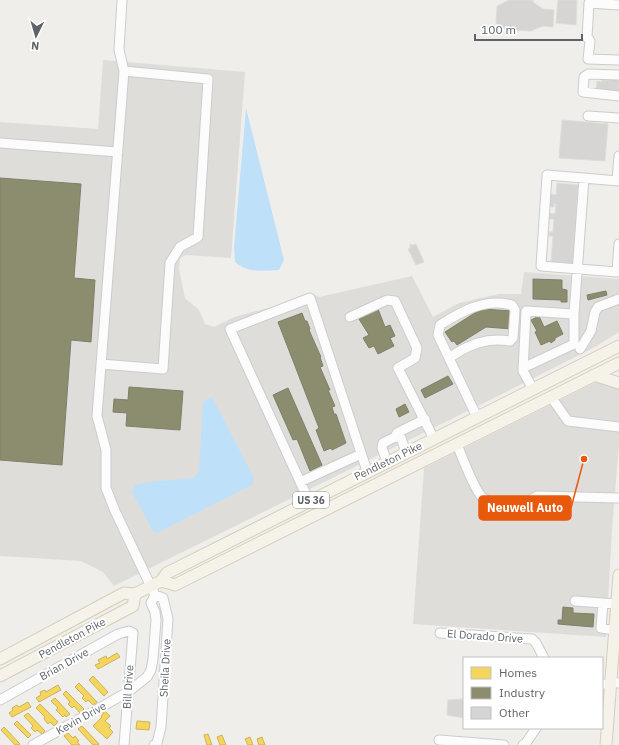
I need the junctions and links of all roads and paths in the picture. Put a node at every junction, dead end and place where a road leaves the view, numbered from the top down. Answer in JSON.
{"nodes":[{"id":1,"x":122,"y":0,"type":"edge"},
{"id":2,"x":619,"y":5,"type":"edge"},
{"id":3,"x":619,"y":60,"type":"edge"},
{"id":4,"x":124,"y":71,"type":"junction"},
{"id":5,"x":619,"y":75,"type":"edge"},
{"id":6,"x":619,"y":96,"type":"edge"},
{"id":7,"x":588,"y":116,"type":"dead end"},
{"id":8,"x":619,"y":118,"type":"edge"},
{"id":9,"x":0,"y":143,"type":"edge"},
{"id":10,"x":118,"y":152,"type":"junction"},
{"id":11,"x":619,"y":156,"type":"edge"},
{"id":12,"x":584,"y":178,"type":"junction"},
{"id":13,"x":618,"y":180,"type":"edge"},
{"id":14,"x":619,"y":244,"type":"edge"},
{"id":15,"x":578,"y":269,"type":"junction"},
{"id":16,"x":619,"y":299,"type":"edge"},
{"id":17,"x":574,"y":314,"type":"junction"},
{"id":18,"x":350,"y":317,"type":"dead end"},
{"id":19,"x":619,"y":346,"type":"edge"},
{"id":20,"x":577,"y":347,"type":"junction"},
{"id":21,"x":449,"y":358,"type":"junction"},
{"id":22,"x":586,"y":363,"type":"junction"},
{"id":23,"x":619,"y":363,"type":"edge"},
{"id":24,"x":101,"y":364,"type":"junction"},
{"id":25,"x":523,"y":368,"type":"junction"},
{"id":26,"x":594,"y":375,"type":"junction"},
{"id":27,"x":619,"y":383,"type":"edge"},
{"id":28,"x":533,"y":389,"type":"junction"},
{"id":29,"x":551,"y":397,"type":"junction"},
{"id":30,"x":477,"y":417,"type":"junction"},
{"id":31,"x":425,"y":419,"type":"junction"},
{"id":32,"x":619,"y":427,"type":"edge"},
{"id":33,"x":395,"y":437,"type":"junction"},
{"id":34,"x":434,"y":438,"type":"junction"},
{"id":35,"x":457,"y":444,"type":"junction"},
{"id":36,"x":406,"y":452,"type":"junction"},
{"id":37,"x":361,"y":454,"type":"junction"},
{"id":38,"x":387,"y":462,"type":"junction"},
{"id":39,"x":367,"y":471,"type":"junction"},
{"id":40,"x":300,"y":482,"type":"junction"},
{"id":41,"x":619,"y":498,"type":"edge"},
{"id":42,"x":309,"y":501,"type":"junction"},
{"id":43,"x":619,"y":575,"type":"edge"},
{"id":44,"x":156,"y":587,"type":"junction"},
{"id":45,"x":136,"y":594,"type":"junction"},
{"id":46,"x":575,"y":601,"type":"dead end"},
{"id":47,"x":603,"y":603,"type":"junction"},
{"id":48,"x":617,"y":604,"type":"junction"},
{"id":49,"x":615,"y":630,"type":"junction"},
{"id":50,"x":129,"y":631,"type":"joint"},
{"id":51,"x":440,"y":633,"type":"dead end"},
{"id":52,"x":543,"y":657,"type":"edge"},
{"id":53,"x":0,"y":659,"type":"edge"},
{"id":54,"x":0,"y":676,"type":"edge"},
{"id":55,"x":610,"y":683,"type":"edge"},
{"id":56,"x":128,"y":692,"type":"junction"},
{"id":57,"x":606,"y":699,"type":"edge"},
{"id":58,"x":0,"y":700,"type":"edge"},
{"id":59,"x":535,"y":729,"type":"edge"},
{"id":60,"x":439,"y":740,"type":"dead end"},
{"id":61,"x":158,"y":744,"type":"edge"},
{"id":62,"x":33,"y":745,"type":"edge"},
{"id":63,"x":124,"y":745,"type":"edge"},
{"id":64,"x":504,"y":745,"type":"edge"},
{"id":65,"x":523,"y":745,"type":"edge"},
{"id":66,"x":606,"y":745,"type":"edge"}],
"edges":[{"from":1,"to":4,"type":"street"},
{"from":2,"to":3,"type":"street"},
{"from":4,"to":10,"type":"street"},
{"from":4,"to":24,"type":"street"},
{"from":5,"to":6,"type":"street"},
{"from":7,"to":8,"type":"street"},
{"from":9,"to":10,"type":"street"},
{"from":10,"to":24,"type":"street"},
{"from":11,"to":13,"type":"street"},
{"from":12,"to":13,"type":"street"},
{"from":12,"to":15,"type":"street"},
{"from":12,"to":15,"type":"street"},
{"from":14,"to":15,"type":"street"},
{"from":15,"to":17,"type":"street"},
{"from":16,"to":20,"type":"street"},
{"from":17,"to":20,"type":"street"},
{"from":17,"to":25,"type":"street"},
{"from":18,"to":31,"type":"street"},
{"from":19,"to":22,"type":"main road","name":"Pendleton Pike","number":"US 36"},
{"from":20,"to":22,"type":"street"},
{"from":20,"to":25,"type":"street"},
{"from":21,"to":21,"type":"street"},
{"from":21,"to":30,"type":"street"},
{"from":22,"to":28,"type":"main road","name":"Pendleton Pike","number":"US 36"},
{"from":23,"to":26,"type":"main road","name":"Pendleton Pike"},
{"from":24,"to":44,"type":"street"},
{"from":25,"to":28,"type":"street"},
{"from":26,"to":27,"type":"main road"},
{"from":26,"to":29,"type":"main road","name":"Pendleton Pike"},
{"from":28,"to":30,"type":"main road","name":"Pendleton Pike","number":"US 36"},
{"from":29,"to":32,"type":"street"},
{"from":29,"to":35,"type":"main road","name":"Pendleton Pike"},
{"from":30,"to":34,"type":"main road","name":"Pendleton Pike","number":"US 36"},
{"from":31,"to":33,"type":"street"},
{"from":31,"to":34,"type":"street"},
{"from":33,"to":36,"type":"street"},
{"from":33,"to":38,"type":"street"},
{"from":34,"to":36,"type":"main road","name":"Pendleton Pike","number":"US 36"},
{"from":35,"to":41,"type":"street"},
{"from":35,"to":44,"type":"main road","name":"Pendleton Pike"},
{"from":36,"to":38,"type":"main road","name":"Pendleton Pike","number":"US 36"},
{"from":37,"to":39,"type":"street"},
{"from":37,"to":40,"type":"street"},
{"from":37,"to":40,"type":"street"},
{"from":38,"to":39,"type":"main road","name":"Pendleton Pike","number":"US 36"},
{"from":39,"to":42,"type":"main road","name":"Pendleton Pike","number":"US 36"},
{"from":40,"to":42,"type":"street"},
{"from":42,"to":44,"type":"main road","name":"Pendleton Pike","number":"US 36"},
{"from":43,"to":48,"type":"main road"},
{"from":44,"to":45,"type":"main road","name":"Pendleton Pike","number":"US 36"},
{"from":44,"to":56,"type":"street","name":"Sheila Drive"},
{"from":44,"to":61,"type":"street","name":"Sheila Drive"},
{"from":45,"to":53,"type":"main road","name":"Pendleton Pike","number":"US 36"},
{"from":45,"to":54,"type":"main road","name":"Pendleton Pike"},
{"from":46,"to":47,"type":"street"},
{"from":47,"to":48,"type":"street"},
{"from":47,"to":49,"type":"street"},
{"from":48,"to":49,"type":"main road"},
{"from":49,"to":55,"type":"main road"},
{"from":50,"to":56,"type":"street","name":"Bill Drive"},
{"from":50,"to":58,"type":"street","name":"Brian Drive"},
{"from":51,"to":52,"type":"street","name":"El Dorado Drive"},
{"from":55,"to":57,"type":"main road"},
{"from":56,"to":62,"type":"street","name":"Kevin Drive"},
{"from":56,"to":63,"type":"street","name":"Bill Drive"},
{"from":57,"to":66,"type":"main road"},
{"from":59,"to":65,"type":"street"},
{"from":60,"to":64,"type":"street"}]}
